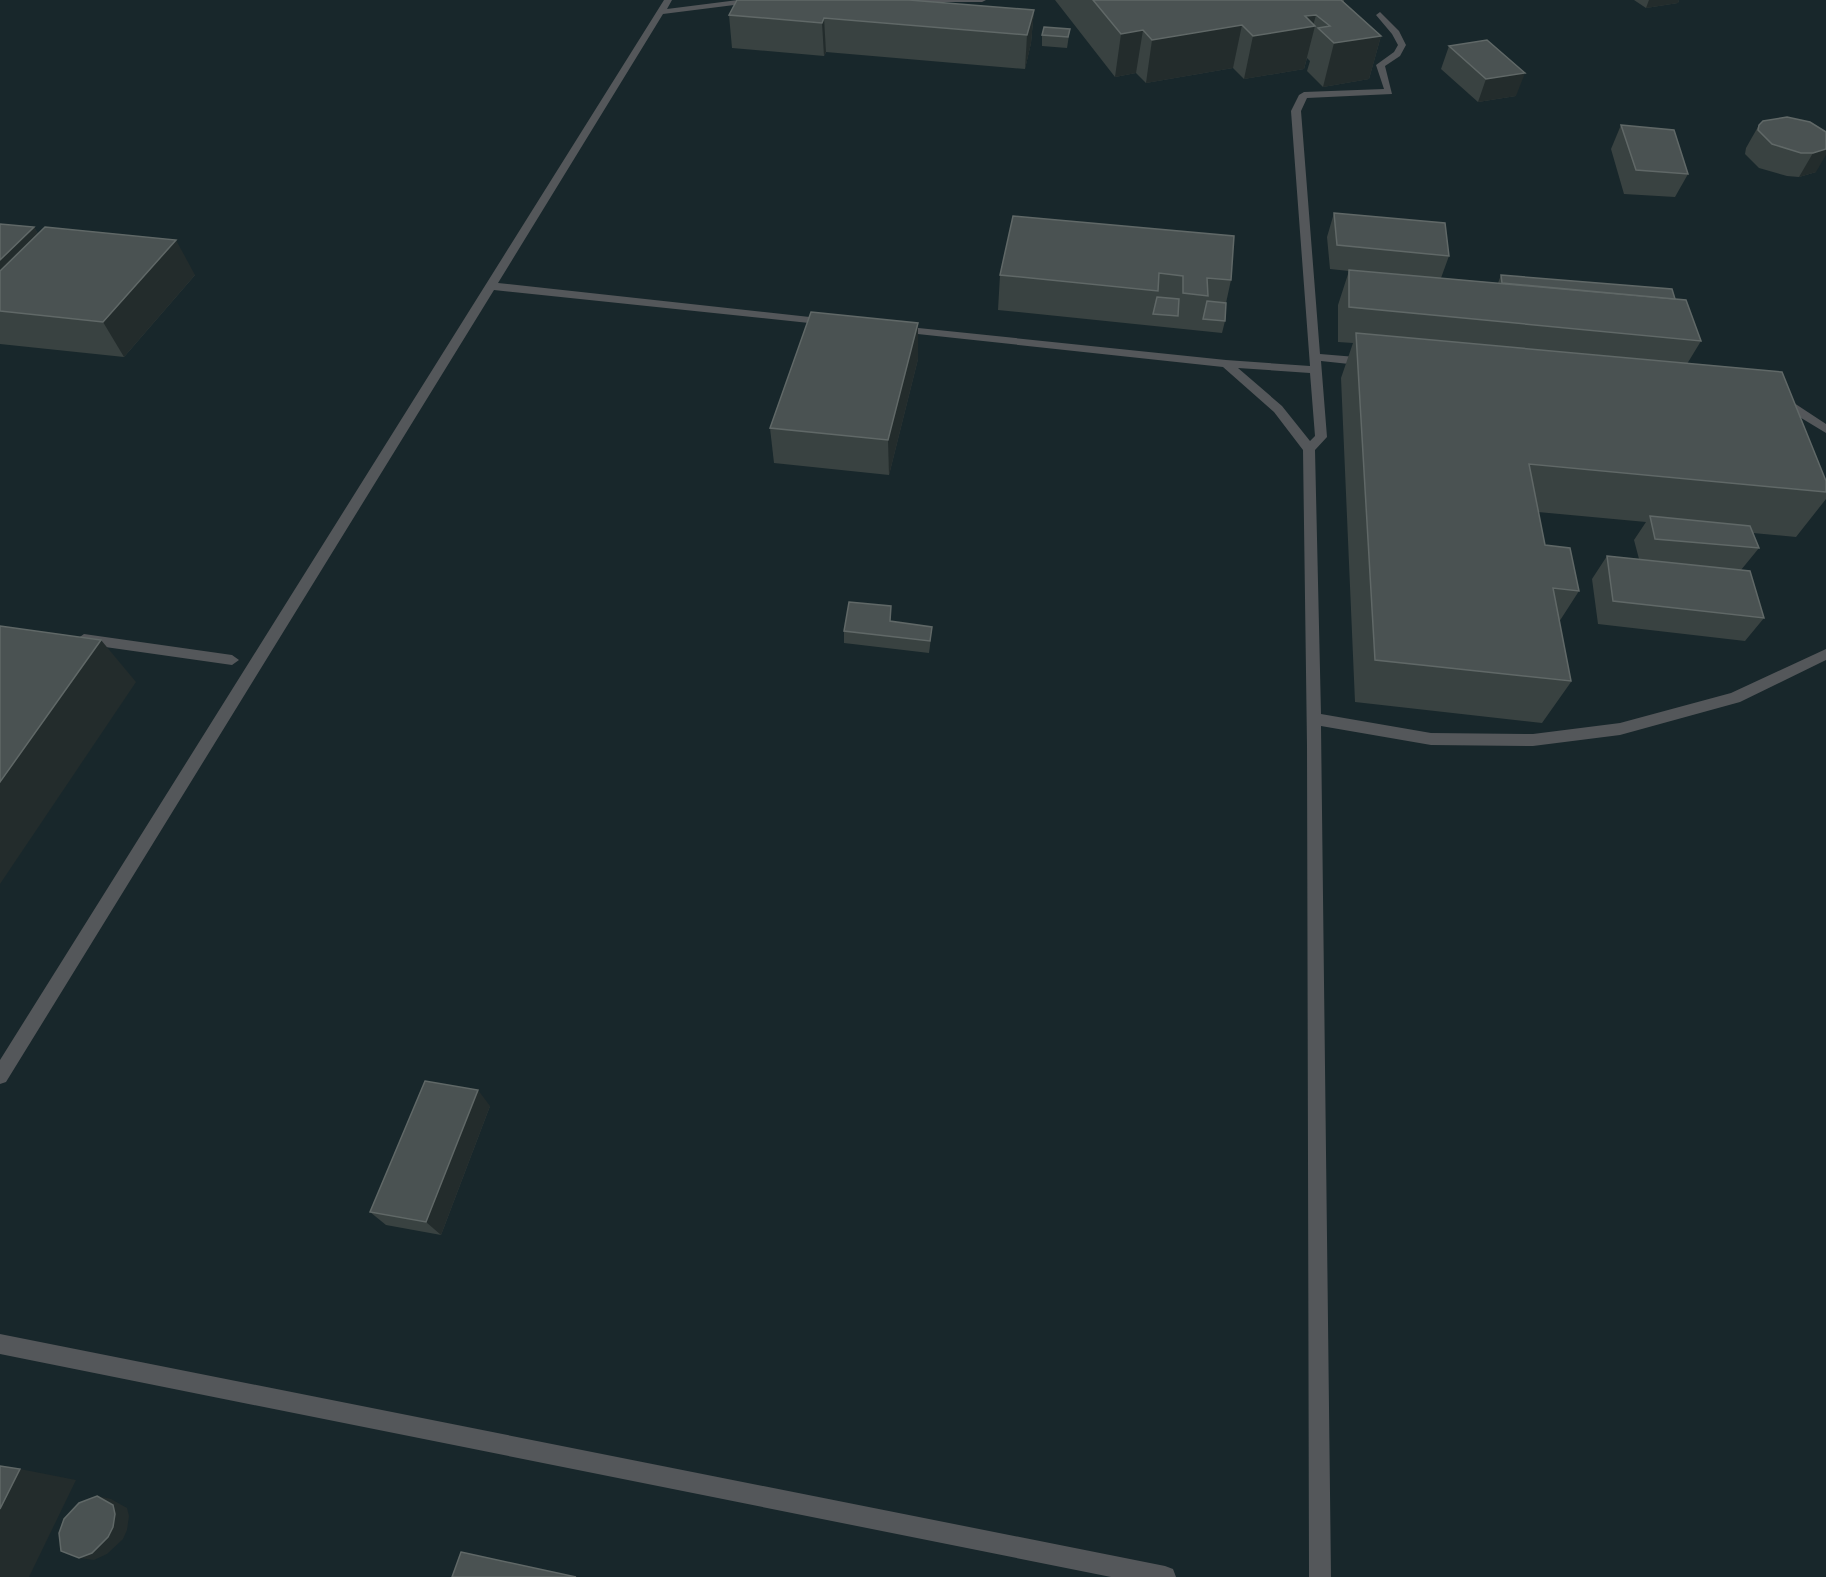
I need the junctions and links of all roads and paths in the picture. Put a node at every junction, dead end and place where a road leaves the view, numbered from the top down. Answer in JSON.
{"nodes":[{"id":1,"x":668,"y":0,"type":"edge"},
{"id":2,"x":758,"y":0,"type":"edge"},
{"id":3,"x":879,"y":0,"type":"edge"},
{"id":4,"x":982,"y":0,"type":"edge"},
{"id":5,"x":661,"y":12,"type":"junction"},
{"id":6,"x":1380,"y":15,"type":"dead end"},
{"id":7,"x":491,"y":286,"type":"junction"},
{"id":8,"x":835,"y":322,"type":"edge"},
{"id":9,"x":882,"y":327,"type":"edge"},
{"id":10,"x":1314,"y":357,"type":"junction"},
{"id":11,"x":1384,"y":363,"type":"edge"},
{"id":12,"x":1226,"y":364,"type":"junction"},
{"id":13,"x":1315,"y":370,"type":"junction"},
{"id":14,"x":1767,"y":399,"type":"edge"},
{"id":15,"x":1826,"y":429,"type":"edge"},
{"id":16,"x":1309,"y":449,"type":"junction"},
{"id":17,"x":70,"y":637,"type":"edge"},
{"id":18,"x":1826,"y":654,"type":"edge"},
{"id":19,"x":232,"y":660,"type":"dead end"},
{"id":20,"x":1314,"y":719,"type":"junction"},
{"id":21,"x":0,"y":1076,"type":"edge"},
{"id":22,"x":0,"y":1344,"type":"edge"},
{"id":23,"x":1165,"y":1577,"type":"edge"},
{"id":24,"x":1320,"y":1577,"type":"edge"}],
"edges":[{"from":1,"to":5,"type":"street"},
{"from":2,"to":5,"type":"street"},
{"from":3,"to":4,"type":"street"},
{"from":5,"to":7,"type":"street"},
{"from":6,"to":10,"type":"street"},
{"from":7,"to":8,"type":"street"},
{"from":7,"to":21,"type":"street"},
{"from":9,"to":12,"type":"street"},
{"from":10,"to":11,"type":"street"},
{"from":10,"to":13,"type":"street"},
{"from":12,"to":13,"type":"street"},
{"from":12,"to":16,"type":"street"},
{"from":13,"to":16,"type":"street"},
{"from":14,"to":15,"type":"street"},
{"from":16,"to":20,"type":"street"},
{"from":17,"to":19,"type":"street"},
{"from":18,"to":20,"type":"street"},
{"from":20,"to":24,"type":"street"},
{"from":22,"to":23,"type":"street"}]}
